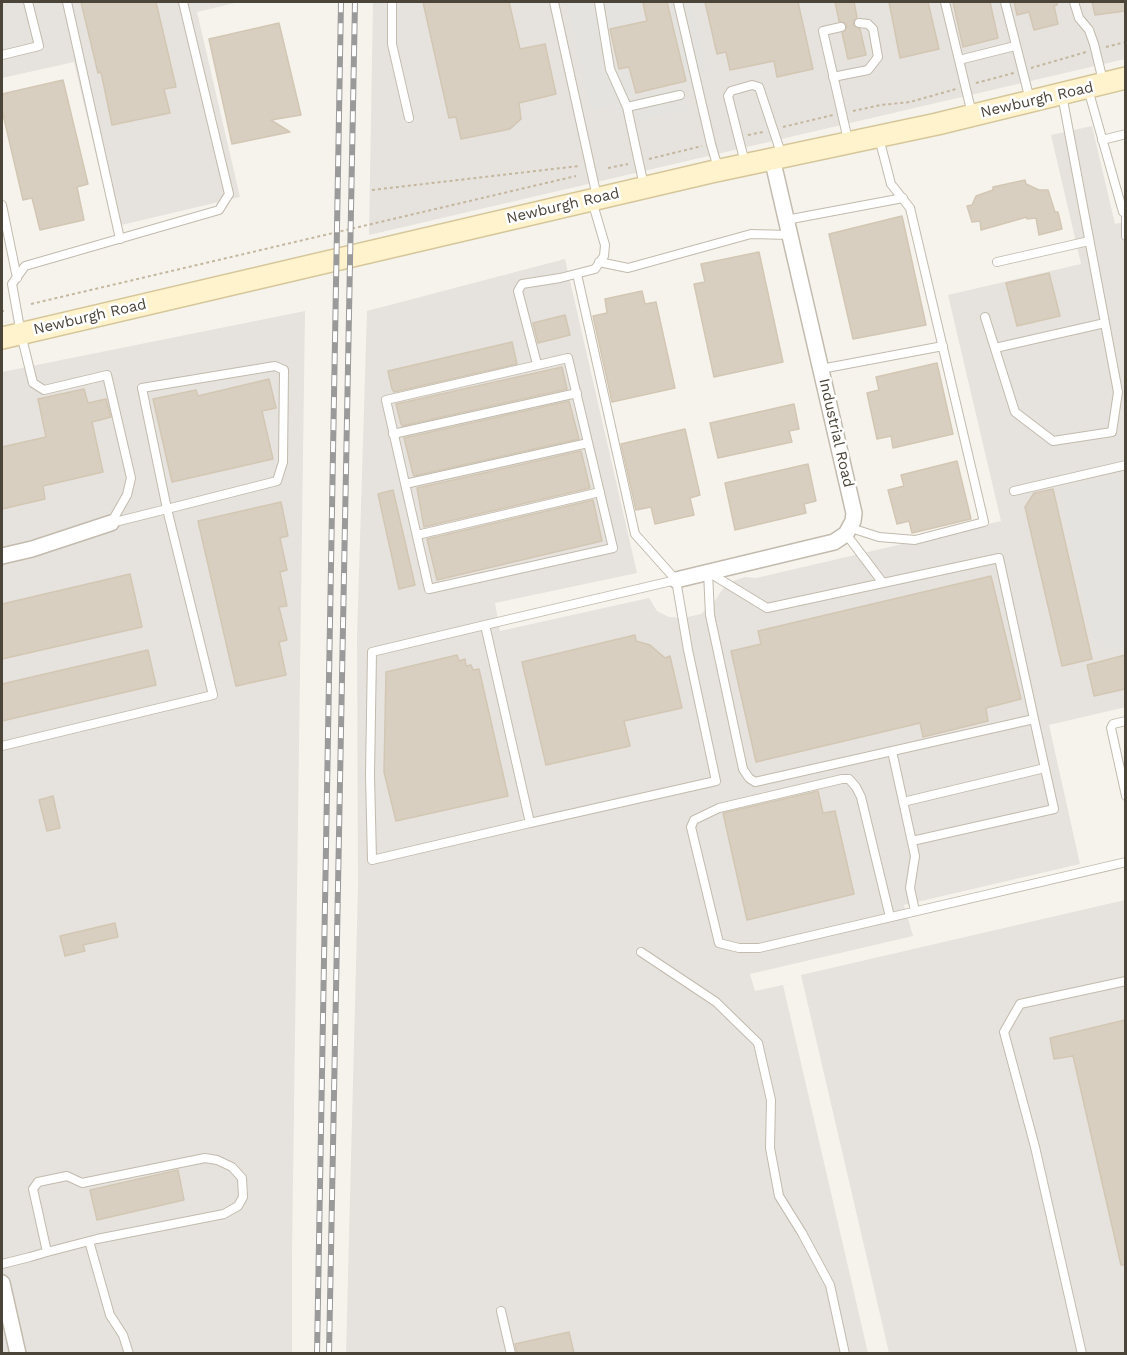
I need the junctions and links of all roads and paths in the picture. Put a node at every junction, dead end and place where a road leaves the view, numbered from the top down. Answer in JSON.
{"nodes":[{"id":1,"x":28,"y":2,"type":"edge"},
{"id":2,"x":67,"y":2,"type":"edge"},
{"id":3,"x":183,"y":2,"type":"edge"},
{"id":4,"x":392,"y":2,"type":"edge"},
{"id":5,"x":554,"y":2,"type":"edge"},
{"id":6,"x":599,"y":2,"type":"edge"},
{"id":7,"x":678,"y":2,"type":"edge"},
{"id":8,"x":945,"y":2,"type":"edge"},
{"id":9,"x":1005,"y":2,"type":"edge"},
{"id":10,"x":1074,"y":2,"type":"edge"},
{"id":11,"x":859,"y":23,"type":"dead end"},
{"id":12,"x":841,"y":27,"type":"dead end"},
{"id":13,"x":1125,"y":42,"type":"edge"},
{"id":14,"x":1015,"y":46,"type":"junction"},
{"id":15,"x":1095,"y":50,"type":"junction"},
{"id":16,"x":2,"y":55,"type":"edge"},
{"id":17,"x":959,"y":60,"type":"junction"},
{"id":18,"x":1022,"y":70,"type":"junction"},
{"id":19,"x":833,"y":77,"type":"junction"},
{"id":20,"x":1125,"y":78,"type":"edge"},
{"id":21,"x":965,"y":86,"type":"junction"},
{"id":22,"x":1096,"y":86,"type":"junction"},
{"id":23,"x":1061,"y":94,"type":"junction"},
{"id":24,"x":680,"y":95,"type":"dead end"},
{"id":25,"x":1031,"y":101,"type":"junction"},
{"id":26,"x":627,"y":107,"type":"junction"},
{"id":27,"x":842,"y":113,"type":"junction"},
{"id":28,"x":972,"y":115,"type":"junction"},
{"id":29,"x":409,"y":118,"type":"dead end"},
{"id":30,"x":773,"y":130,"type":"junction"},
{"id":31,"x":1125,"y":134,"type":"edge"},
{"id":32,"x":879,"y":135,"type":"junction"},
{"id":33,"x":738,"y":138,"type":"junction"},
{"id":34,"x":1102,"y":140,"type":"junction"},
{"id":35,"x":849,"y":141,"type":"junction"},
{"id":36,"x":711,"y":144,"type":"junction"},
{"id":37,"x":777,"y":157,"type":"junction"},
{"id":38,"x":638,"y":161,"type":"junction"},
{"id":39,"x":745,"y":164,"type":"junction"},
{"id":40,"x":591,"y":166,"type":"junction"},
{"id":41,"x":608,"y":168,"type":"dead end"},
{"id":42,"x":719,"y":170,"type":"junction"},
{"id":43,"x":576,"y":176,"type":"dead end"},
{"id":44,"x":645,"y":187,"type":"junction"},
{"id":45,"x":372,"y":190,"type":"dead end"},
{"id":46,"x":903,"y":198,"type":"junction"},
{"id":47,"x":595,"y":199,"type":"junction"},
{"id":48,"x":2,"y":205,"type":"edge"},
{"id":49,"x":1125,"y":216,"type":"edge"},
{"id":50,"x":788,"y":228,"type":"junction"},
{"id":51,"x":1125,"y":236,"type":"edge"},
{"id":52,"x":120,"y":239,"type":"junction"},
{"id":53,"x":1089,"y":241,"type":"junction"},
{"id":54,"x":599,"y":262,"type":"junction"},
{"id":55,"x":997,"y":262,"type":"dead end"},
{"id":56,"x":576,"y":274,"type":"junction"},
{"id":57,"x":17,"y":278,"type":"junction"},
{"id":58,"x":31,"y":304,"type":"dead end"},
{"id":59,"x":985,"y":317,"type":"dead end"},
{"id":60,"x":1105,"y":323,"type":"junction"},
{"id":61,"x":11,"y":336,"type":"edge"},
{"id":62,"x":943,"y":346,"type":"junction"},
{"id":63,"x":994,"y":348,"type":"junction"},
{"id":64,"x":537,"y":364,"type":"junction"},
{"id":65,"x":821,"y":369,"type":"junction"},
{"id":66,"x":576,"y":393,"type":"junction"},
{"id":67,"x":393,"y":434,"type":"junction"},
{"id":68,"x":588,"y":443,"type":"junction"},
{"id":69,"x":1125,"y":465,"type":"edge"},
{"id":70,"x":405,"y":484,"type":"junction"},
{"id":71,"x":1014,"y":491,"type":"dead end"},
{"id":72,"x":600,"y":492,"type":"junction"},
{"id":73,"x":167,"y":509,"type":"junction"},
{"id":74,"x":111,"y":523,"type":"junction"},
{"id":75,"x":849,"y":531,"type":"junction"},
{"id":76,"x":417,"y":535,"type":"junction"},
{"id":77,"x":2,"y":555,"type":"edge"},
{"id":78,"x":708,"y":572,"type":"junction"},
{"id":79,"x":676,"y":580,"type":"junction"},
{"id":80,"x":884,"y":583,"type":"junction"},
{"id":81,"x":485,"y":625,"type":"junction"},
{"id":82,"x":1034,"y":719,"type":"junction"},
{"id":83,"x":1125,"y":721,"type":"edge"},
{"id":84,"x":2,"y":746,"type":"edge"},
{"id":85,"x":892,"y":751,"type":"junction"},
{"id":86,"x":1045,"y":768,"type":"junction"},
{"id":87,"x":1125,"y":796,"type":"edge"},
{"id":88,"x":903,"y":802,"type":"junction"},
{"id":89,"x":530,"y":823,"type":"junction"},
{"id":90,"x":912,"y":841,"type":"junction"},
{"id":91,"x":1125,"y":862,"type":"edge"},
{"id":92,"x":915,"y":911,"type":"junction"},
{"id":93,"x":890,"y":917,"type":"junction"},
{"id":94,"x":641,"y":952,"type":"dead end"},
{"id":95,"x":1125,"y":981,"type":"edge"},
{"id":96,"x":89,"y":1241,"type":"junction"},
{"id":97,"x":47,"y":1252,"type":"junction"},
{"id":98,"x":2,"y":1264,"type":"edge"},
{"id":99,"x":2,"y":1283,"type":"edge"},
{"id":100,"x":501,"y":1311,"type":"dead end"},
{"id":101,"x":18,"y":1353,"type":"edge"},
{"id":102,"x":129,"y":1353,"type":"edge"},
{"id":103,"x":511,"y":1353,"type":"edge"},
{"id":104,"x":845,"y":1353,"type":"edge"},
{"id":105,"x":1082,"y":1353,"type":"edge"}],
"edges":[{"from":1,"to":16,"type":"lane"},
{"from":2,"to":52,"type":"lane"},
{"from":3,"to":52,"type":"lane"},
{"from":4,"to":29,"type":"lane"},
{"from":5,"to":40,"type":"lane"},
{"from":6,"to":26,"type":"lane"},
{"from":7,"to":36,"type":"lane"},
{"from":8,"to":17,"type":"lane"},
{"from":9,"to":14,"type":"lane"},
{"from":10,"to":15,"type":"lane"},
{"from":11,"to":19,"type":"lane"},
{"from":12,"to":19,"type":"lane"},
{"from":13,"to":15,"type":"path"},
{"from":14,"to":17,"type":"lane"},
{"from":14,"to":18,"type":"lane"},
{"from":15,"to":18,"type":"path"},
{"from":15,"to":22,"type":"lane"},
{"from":17,"to":21,"type":"lane"},
{"from":18,"to":21,"type":"path"},
{"from":18,"to":25,"type":"lane"},
{"from":19,"to":27,"type":"lane"},
{"from":20,"to":22,"type":"main road","name":"Newburgh Road"},
{"from":21,"to":27,"type":"path"},
{"from":21,"to":28,"type":"lane"},
{"from":22,"to":23,"type":"main road","name":"Newburgh Road"},
{"from":22,"to":34,"type":"lane"},
{"from":23,"to":25,"type":"main road","name":"Newburgh Road"},
{"from":23,"to":53,"type":"lane"},
{"from":24,"to":26,"type":"lane"},
{"from":25,"to":28,"type":"main road","name":"Newburgh Road"},
{"from":26,"to":38,"type":"lane"},
{"from":27,"to":30,"type":"path"},
{"from":27,"to":35,"type":"lane"},
{"from":28,"to":32,"type":"main road","name":"Newburgh Road"},
{"from":30,"to":33,"type":"path"},
{"from":30,"to":33,"type":"lane"},
{"from":30,"to":37,"type":"lane"},
{"from":31,"to":34,"type":"lane"},
{"from":32,"to":35,"type":"main road","name":"Newburgh Road"},
{"from":32,"to":46,"type":"lane"},
{"from":33,"to":39,"type":"lane"},
{"from":34,"to":49,"type":"lane"},
{"from":35,"to":37,"type":"main road","name":"Newburgh Road"},
{"from":36,"to":38,"type":"path"},
{"from":36,"to":42,"type":"lane"},
{"from":37,"to":39,"type":"main road","name":"Newburgh Road"},
{"from":37,"to":50,"type":"street","name":"Industrial Road"},
{"from":38,"to":41,"type":"path"},
{"from":38,"to":44,"type":"lane"},
{"from":39,"to":42,"type":"main road","name":"Newburgh Road"},
{"from":40,"to":45,"type":"path"},
{"from":40,"to":47,"type":"lane"},
{"from":42,"to":44,"type":"main road","name":"Newburgh Road"},
{"from":43,"to":58,"type":"path"},
{"from":44,"to":47,"type":"main road","name":"Newburgh Road"},
{"from":46,"to":50,"type":"lane"},
{"from":46,"to":62,"type":"lane"},
{"from":47,"to":54,"type":"lane"},
{"from":47,"to":61,"type":"main road","name":"Newburgh Road"},
{"from":48,"to":57,"type":"lane"},
{"from":49,"to":51,"type":"lane"},
{"from":50,"to":54,"type":"lane"},
{"from":50,"to":65,"type":"street","name":"Industrial Road"},
{"from":52,"to":57,"type":"lane"},
{"from":53,"to":55,"type":"lane"},
{"from":53,"to":60,"type":"lane"},
{"from":54,"to":56,"type":"lane"},
{"from":56,"to":64,"type":"lane"},
{"from":56,"to":79,"type":"lane"},
{"from":57,"to":61,"type":"lane"},
{"from":59,"to":63,"type":"lane"},
{"from":60,"to":63,"type":"lane"},
{"from":60,"to":63,"type":"lane"},
{"from":61,"to":74,"type":"lane"},
{"from":62,"to":65,"type":"lane"},
{"from":62,"to":75,"type":"lane"},
{"from":64,"to":66,"type":"lane"},
{"from":64,"to":67,"type":"lane"},
{"from":65,"to":75,"type":"street","name":"Industrial Road"},
{"from":66,"to":67,"type":"lane"},
{"from":66,"to":68,"type":"lane"},
{"from":67,"to":70,"type":"lane"},
{"from":68,"to":70,"type":"lane"},
{"from":68,"to":72,"type":"lane"},
{"from":69,"to":71,"type":"lane"},
{"from":70,"to":76,"type":"lane"},
{"from":72,"to":76,"type":"lane"},
{"from":72,"to":76,"type":"lane"},
{"from":73,"to":73,"type":"lane"},
{"from":73,"to":74,"type":"lane"},
{"from":73,"to":84,"type":"lane"},
{"from":74,"to":77,"type":"street"},
{"from":75,"to":78,"type":"street"},
{"from":75,"to":80,"type":"lane"},
{"from":78,"to":79,"type":"street"},
{"from":78,"to":80,"type":"lane"},
{"from":78,"to":85,"type":"lane"},
{"from":79,"to":81,"type":"lane"},
{"from":79,"to":89,"type":"lane"},
{"from":80,"to":82,"type":"lane"},
{"from":81,"to":89,"type":"lane"},
{"from":81,"to":89,"type":"lane"},
{"from":82,"to":85,"type":"lane"},
{"from":82,"to":86,"type":"lane"},
{"from":83,"to":87,"type":"lane"},
{"from":85,"to":88,"type":"lane"},
{"from":86,"to":88,"type":"lane"},
{"from":86,"to":90,"type":"lane"},
{"from":88,"to":90,"type":"lane"},
{"from":90,"to":92,"type":"lane"},
{"from":91,"to":92,"type":"lane"},
{"from":92,"to":93,"type":"lane"},
{"from":93,"to":93,"type":"lane"},
{"from":94,"to":104,"type":"lane"},
{"from":95,"to":105,"type":"lane"},
{"from":96,"to":97,"type":"lane"},
{"from":96,"to":97,"type":"lane"},
{"from":96,"to":102,"type":"lane"},
{"from":97,"to":98,"type":"lane"},
{"from":99,"to":101,"type":"street"},
{"from":100,"to":103,"type":"lane"}]}
